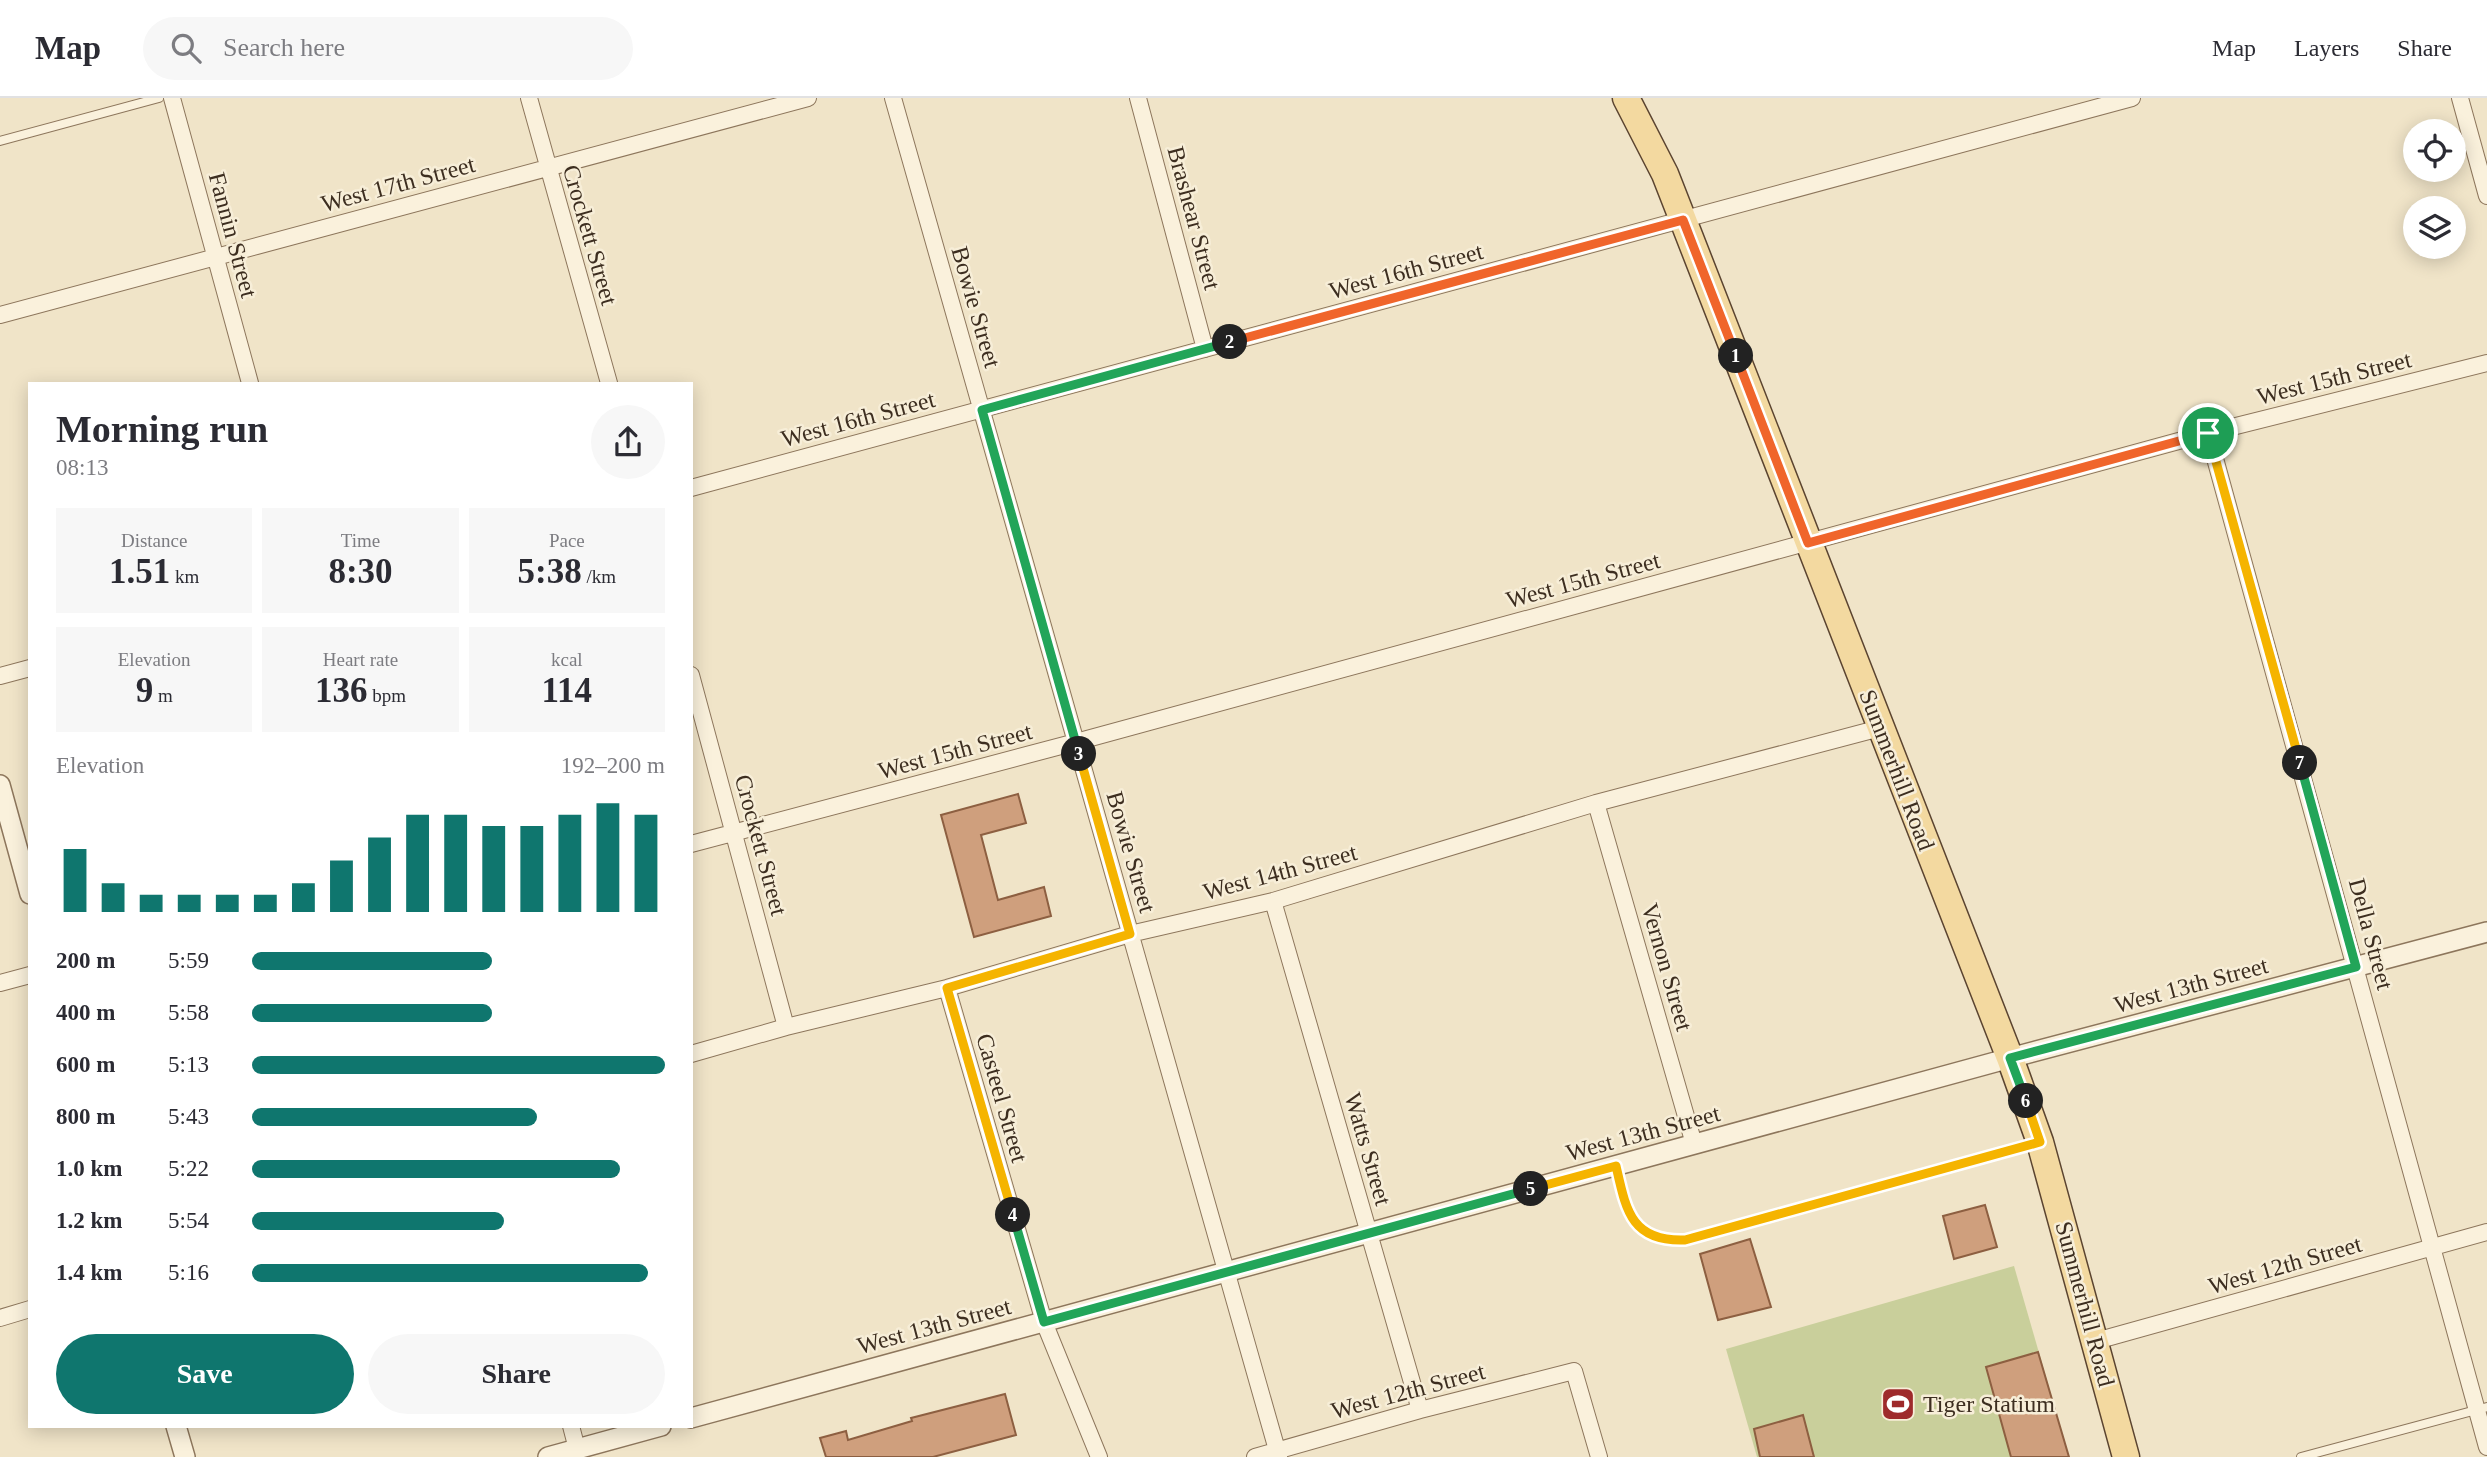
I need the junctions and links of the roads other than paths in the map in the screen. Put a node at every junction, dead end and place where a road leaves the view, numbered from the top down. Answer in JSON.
{"nodes":[{"id":1,"x":159,"y":98,"type":"edge"},
{"id":2,"x":172,"y":98,"type":"edge"},
{"id":3,"x":529,"y":98,"type":"edge"},
{"id":4,"x":808,"y":98,"type":"edge"},
{"id":5,"x":893,"y":98,"type":"edge"},
{"id":6,"x":1138,"y":98,"type":"edge"},
{"id":7,"x":1626,"y":98,"type":"edge"},
{"id":8,"x":2132,"y":98,"type":"edge"},
{"id":9,"x":2460,"y":98,"type":"edge"},
{"id":10,"x":0,"y":141,"type":"edge"},
{"id":11,"x":547,"y":168,"type":"junction"},
{"id":12,"x":2486,"y":188,"type":"edge"},
{"id":13,"x":1683,"y":220,"type":"junction"},
{"id":14,"x":216,"y":257,"type":"junction"},
{"id":15,"x":0,"y":314,"type":"edge"},
{"id":16,"x":1205,"y":349,"type":"junction"},
{"id":17,"x":2487,"y":363,"type":"edge"},
{"id":18,"x":250,"y":382,"type":"edge"},
{"id":19,"x":609,"y":382,"type":"edge"},
{"id":20,"x":982,"y":410,"type":"junction"},
{"id":21,"x":2208,"y":433,"type":"junction"},
{"id":22,"x":693,"y":487,"type":"edge"},
{"id":23,"x":1808,"y":543,"type":"junction"},
{"id":24,"x":28,"y":669,"type":"edge"},
{"id":25,"x":0,"y":676,"type":"edge"},
{"id":26,"x":693,"y":682,"type":"edge"},
{"id":27,"x":1880,"y":728,"type":"junction"},
{"id":28,"x":1076,"y":742,"type":"junction"},
{"id":29,"x":0,"y":785,"type":"edge"},
{"id":30,"x":1596,"y":803,"type":"junction"},
{"id":31,"x":735,"y":832,"type":"junction"},
{"id":32,"x":693,"y":843,"type":"edge"},
{"id":33,"x":28,"y":887,"type":"edge"},
{"id":34,"x":1273,"y":901,"type":"junction"},
{"id":35,"x":2487,"y":932,"type":"edge"},
{"id":36,"x":1130,"y":934,"type":"junction"},
{"id":37,"x":2356,"y":967,"type":"junction"},
{"id":38,"x":28,"y":976,"type":"edge"},
{"id":39,"x":0,"y":983,"type":"edge"},
{"id":40,"x":947,"y":988,"type":"junction"},
{"id":41,"x":786,"y":1027,"type":"junction"},
{"id":42,"x":693,"y":1053,"type":"edge"},
{"id":43,"x":2010,"y":1058,"type":"junction"},
{"id":44,"x":2040,"y":1142,"type":"junction"},
{"id":45,"x":1694,"y":1144,"type":"junction"},
{"id":46,"x":1616,"y":1166,"type":"junction"},
{"id":47,"x":2487,"y":1232,"type":"edge"},
{"id":48,"x":1368,"y":1233,"type":"junction"},
{"id":49,"x":2432,"y":1247,"type":"junction"},
{"id":50,"x":1226,"y":1272,"type":"junction"},
{"id":51,"x":28,"y":1310,"type":"edge"},
{"id":52,"x":0,"y":1318,"type":"edge"},
{"id":53,"x":1044,"y":1322,"type":"junction"},
{"id":54,"x":2095,"y":1341,"type":"junction"},
{"id":55,"x":2482,"y":1409,"type":"edge"},
{"id":56,"x":1420,"y":1410,"type":"junction"},
{"id":57,"x":693,"y":1417,"type":"edge"},
{"id":58,"x":177,"y":1428,"type":"edge"},
{"id":59,"x":570,"y":1428,"type":"edge"},
{"id":60,"x":654,"y":1428,"type":"edge"},
{"id":61,"x":2487,"y":1447,"type":"edge"},
{"id":62,"x":564,"y":1454,"type":"edge"},
{"id":63,"x":1278,"y":1454,"type":"edge"},
{"id":64,"x":185,"y":1457,"type":"edge"},
{"id":65,"x":1099,"y":1457,"type":"edge"},
{"id":66,"x":1255,"y":1457,"type":"edge"},
{"id":67,"x":1599,"y":1457,"type":"edge"},
{"id":68,"x":2126,"y":1457,"type":"edge"},
{"id":69,"x":2301,"y":1457,"type":"edge"}],
"edges":[{"from":1,"to":10,"type":"lane"},
{"from":2,"to":14,"type":"street","name":"Fannin Street"},
{"from":3,"to":11,"type":"street","name":"Crockett Street"},
{"from":4,"to":11,"type":"street","name":"West 17th Street"},
{"from":5,"to":20,"type":"street","name":"Bowie Street"},
{"from":6,"to":16,"type":"street","name":"Brashear Street"},
{"from":7,"to":13,"type":"main road","name":"Summerhill Road"},
{"from":8,"to":13,"type":"street","name":"West 16th Street"},
{"from":9,"to":12,"type":"street"},
{"from":11,"to":14,"type":"street","name":"West 17th Street"},
{"from":11,"to":19,"type":"street","name":"Crockett Street"},
{"from":13,"to":16,"type":"street","name":"West 16th Street"},
{"from":13,"to":23,"type":"main road","name":"Summerhill Road"},
{"from":14,"to":15,"type":"street","name":"West 17th Street"},
{"from":14,"to":18,"type":"street","name":"Fannin Street"},
{"from":16,"to":20,"type":"street","name":"West 16th Street"},
{"from":17,"to":21,"type":"street","name":"West 15th Street"},
{"from":20,"to":22,"type":"street","name":"West 16th Street"},
{"from":20,"to":28,"type":"street","name":"Bowie Street"},
{"from":21,"to":23,"type":"street","name":"West 15th Street"},
{"from":21,"to":37,"type":"street","name":"Della Street"},
{"from":23,"to":27,"type":"main road","name":"Summerhill Road"},
{"from":23,"to":28,"type":"street","name":"West 15th Street"},
{"from":24,"to":25,"type":"street"},
{"from":26,"to":31,"type":"street","name":"Crockett Street"},
{"from":27,"to":30,"type":"street","name":"West 14th Street"},
{"from":27,"to":43,"type":"main road","name":"Summerhill Road"},
{"from":28,"to":31,"type":"street","name":"West 15th Street"},
{"from":28,"to":36,"type":"street","name":"Bowie Street"},
{"from":29,"to":33,"type":"street"},
{"from":30,"to":34,"type":"street","name":"West 14th Street"},
{"from":30,"to":45,"type":"street","name":"Vernon Street"},
{"from":31,"to":32,"type":"street","name":"West 15th Street"},
{"from":31,"to":41,"type":"street","name":"Crockett Street"},
{"from":34,"to":36,"type":"street","name":"West 14th Street"},
{"from":34,"to":48,"type":"street","name":"Watts Street"},
{"from":35,"to":37,"type":"street","name":"West 13th Street"},
{"from":36,"to":40,"type":"street","name":"West 14th Street"},
{"from":36,"to":50,"type":"street","name":"Bowie Street"},
{"from":37,"to":43,"type":"street","name":"West 13th Street"},
{"from":37,"to":49,"type":"street","name":"Della Street"},
{"from":38,"to":39,"type":"street"},
{"from":40,"to":41,"type":"street","name":"West 14th Street"},
{"from":40,"to":53,"type":"street","name":"Casteel Street"},
{"from":41,"to":42,"type":"street","name":"West 14th Street"},
{"from":43,"to":44,"type":"main road","name":"Summerhill Road"},
{"from":43,"to":45,"type":"street","name":"West 13th Street"},
{"from":44,"to":46,"type":"lane"},
{"from":44,"to":54,"type":"main road","name":"Summerhill Road"},
{"from":45,"to":46,"type":"street","name":"West 13th Street"},
{"from":46,"to":48,"type":"street","name":"West 13th Street"},
{"from":47,"to":49,"type":"street","name":"West 12th Street"},
{"from":48,"to":50,"type":"street","name":"West 13th Street"},
{"from":48,"to":56,"type":"street","name":"Watts Street"},
{"from":49,"to":54,"type":"street","name":"West 12th Street"},
{"from":49,"to":55,"type":"street","name":"Della Street"},
{"from":50,"to":53,"type":"street","name":"West 13th Street"},
{"from":50,"to":63,"type":"street","name":"Bowie Street"},
{"from":51,"to":52,"type":"street"},
{"from":53,"to":57,"type":"street","name":"West 13th Street"},
{"from":53,"to":65,"type":"street","name":"Casteel Street"},
{"from":54,"to":68,"type":"main road","name":"Summerhill Road"},
{"from":55,"to":61,"type":"street","name":"Della Street"},
{"from":55,"to":69,"type":"lane"},
{"from":56,"to":63,"type":"street","name":"West 12th Street"},
{"from":56,"to":67,"type":"street","name":"West 12th Street"},
{"from":58,"to":64,"type":"street"},
{"from":59,"to":62,"type":"street"},
{"from":60,"to":62,"type":"street"},
{"from":63,"to":66,"type":"street","name":"West 12th Street"}]}
